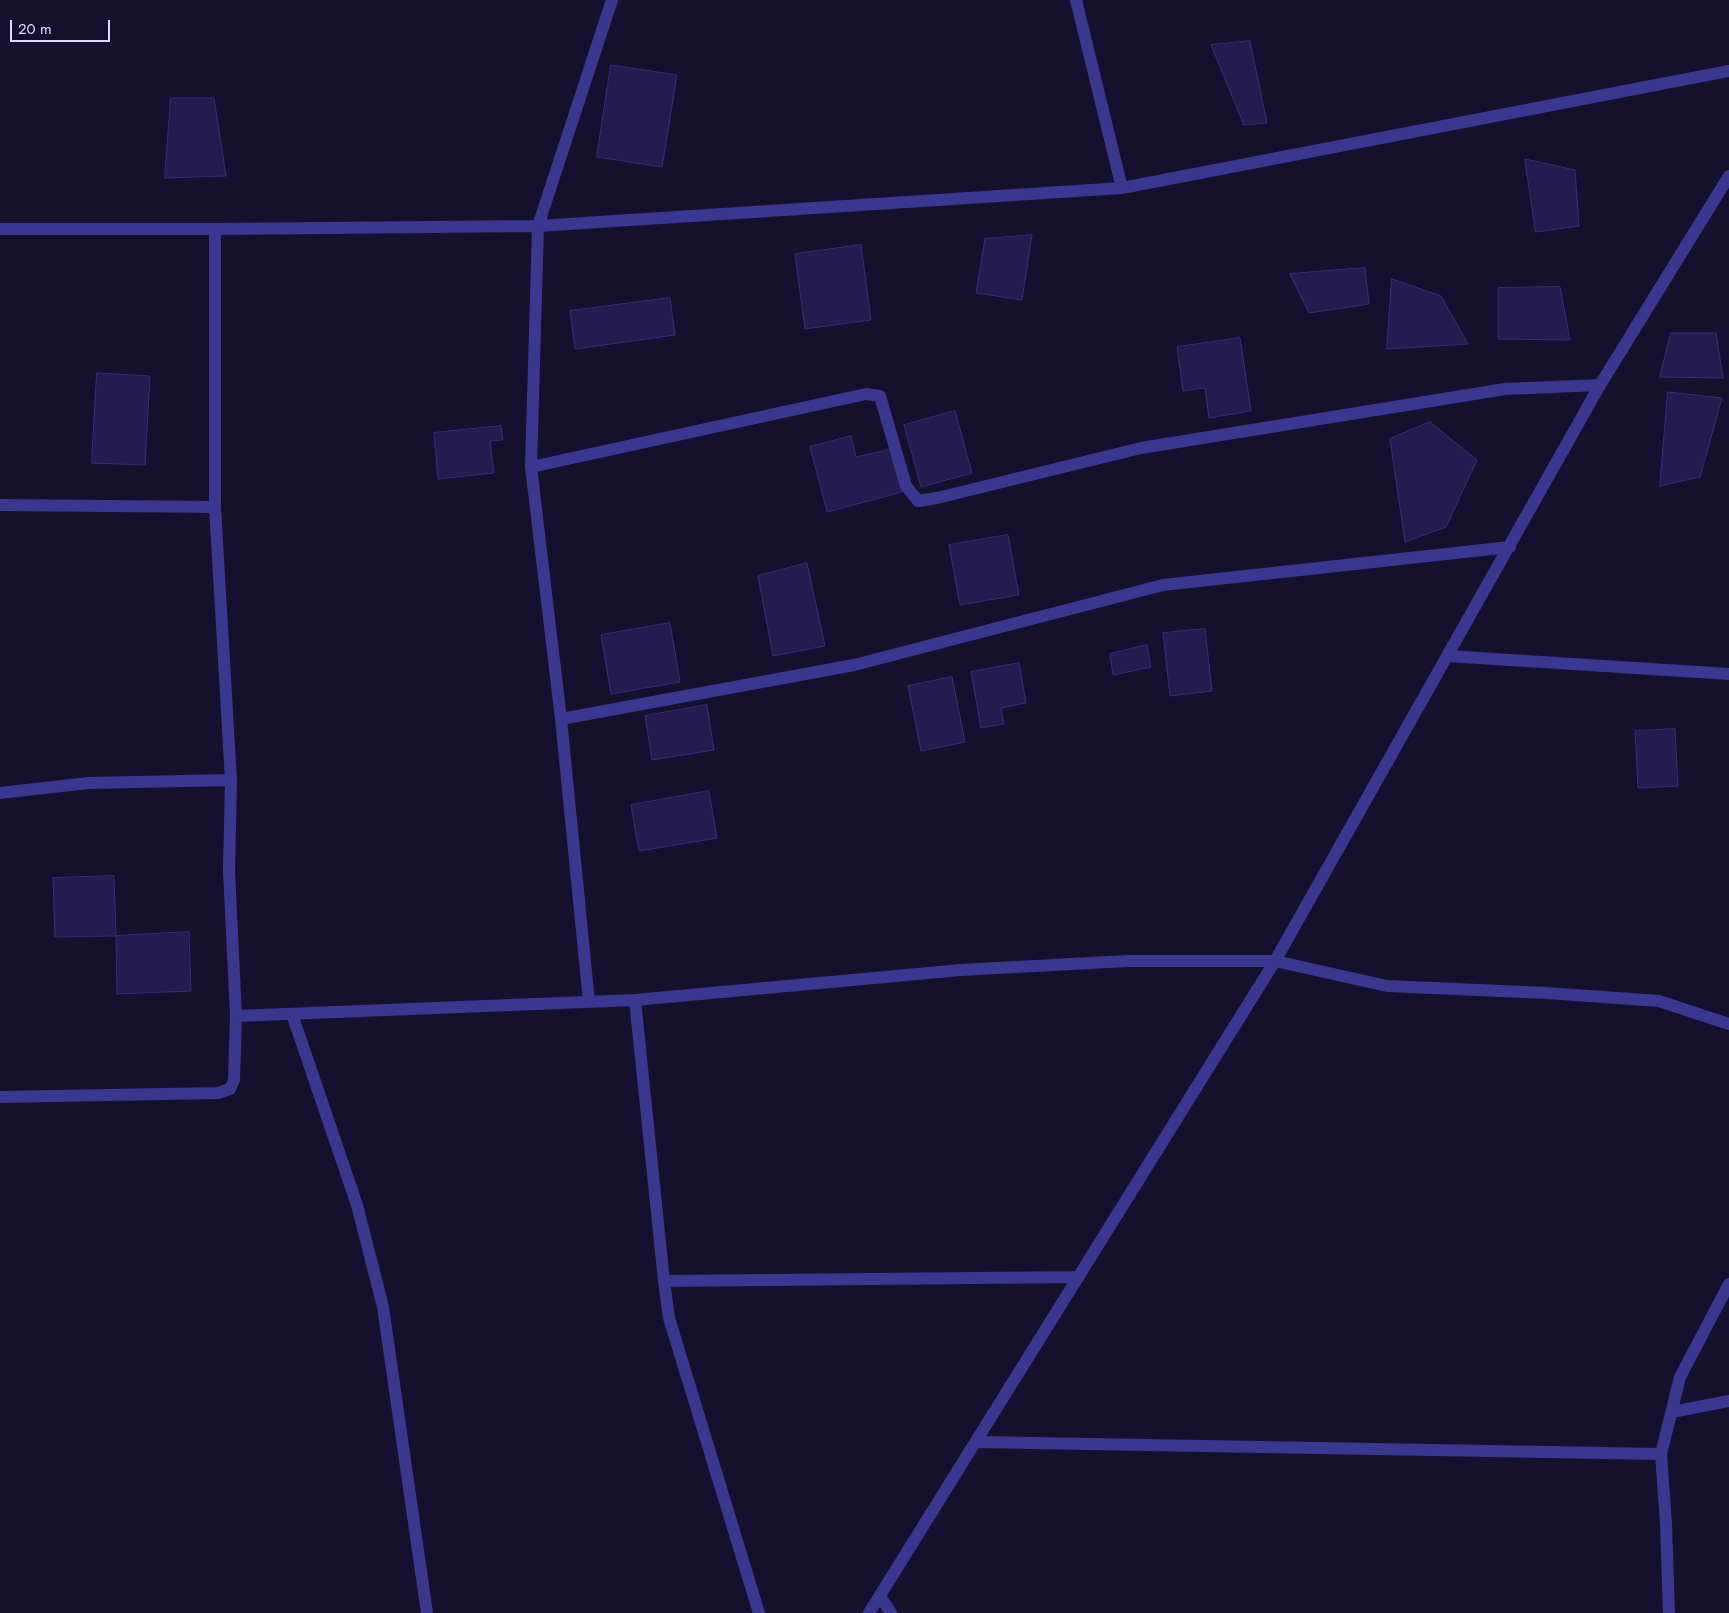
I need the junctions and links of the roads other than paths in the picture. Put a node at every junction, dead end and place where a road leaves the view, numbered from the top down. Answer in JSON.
{"nodes":[{"id":1,"x":612,"y":0,"type":"edge"},
{"id":2,"x":1076,"y":0,"type":"edge"},
{"id":3,"x":1729,"y":71,"type":"edge"},
{"id":4,"x":1729,"y":176,"type":"edge"},
{"id":5,"x":1122,"y":188,"type":"junction"},
{"id":6,"x":538,"y":226,"type":"junction"},
{"id":7,"x":0,"y":228,"type":"edge"},
{"id":8,"x":215,"y":229,"type":"junction"},
{"id":9,"x":1600,"y":385,"type":"junction"},
{"id":10,"x":531,"y":467,"type":"junction"},
{"id":11,"x":0,"y":505,"type":"edge"},
{"id":12,"x":215,"y":507,"type":"junction"},
{"id":13,"x":1510,"y":547,"type":"junction"},
{"id":14,"x":1448,"y":656,"type":"junction"},
{"id":15,"x":1729,"y":674,"type":"edge"},
{"id":16,"x":560,"y":719,"type":"junction"},
{"id":17,"x":231,"y":780,"type":"junction"},
{"id":18,"x":0,"y":792,"type":"edge"},
{"id":19,"x":1275,"y":962,"type":"junction"},
{"id":20,"x":635,"y":1000,"type":"junction"},
{"id":21,"x":589,"y":1002,"type":"junction"},
{"id":22,"x":292,"y":1014,"type":"junction"},
{"id":23,"x":236,"y":1016,"type":"junction"},
{"id":24,"x":1729,"y":1024,"type":"edge"},
{"id":25,"x":0,"y":1097,"type":"edge"},
{"id":26,"x":1078,"y":1277,"type":"junction"},
{"id":27,"x":664,"y":1281,"type":"junction"},
{"id":28,"x":1729,"y":1284,"type":"edge"},
{"id":29,"x":1729,"y":1400,"type":"edge"},
{"id":30,"x":1672,"y":1412,"type":"junction"},
{"id":31,"x":976,"y":1442,"type":"junction"},
{"id":32,"x":1661,"y":1454,"type":"junction"},
{"id":33,"x":880,"y":1596,"type":"junction"},
{"id":34,"x":427,"y":1613,"type":"edge"},
{"id":35,"x":759,"y":1613,"type":"edge"},
{"id":36,"x":869,"y":1613,"type":"edge"},
{"id":37,"x":891,"y":1613,"type":"edge"},
{"id":38,"x":1669,"y":1613,"type":"edge"}],
"edges":[{"from":1,"to":6,"type":"street"},
{"from":2,"to":5,"type":"street"},
{"from":3,"to":5,"type":"street"},
{"from":4,"to":9,"type":"street"},
{"from":5,"to":6,"type":"street"},
{"from":6,"to":8,"type":"street"},
{"from":6,"to":10,"type":"street"},
{"from":7,"to":8,"type":"street"},
{"from":8,"to":12,"type":"street"},
{"from":9,"to":10,"type":"street"},
{"from":9,"to":13,"type":"street"},
{"from":10,"to":16,"type":"street"},
{"from":11,"to":12,"type":"street"},
{"from":12,"to":17,"type":"street"},
{"from":13,"to":14,"type":"street"},
{"from":13,"to":16,"type":"street"},
{"from":14,"to":15,"type":"street"},
{"from":14,"to":19,"type":"street"},
{"from":16,"to":21,"type":"street"},
{"from":17,"to":18,"type":"street"},
{"from":17,"to":23,"type":"street"},
{"from":19,"to":20,"type":"street"},
{"from":19,"to":24,"type":"street"},
{"from":19,"to":26,"type":"street"},
{"from":20,"to":21,"type":"street"},
{"from":20,"to":27,"type":"street"},
{"from":21,"to":22,"type":"street"},
{"from":22,"to":23,"type":"street"},
{"from":22,"to":34,"type":"street"},
{"from":23,"to":25,"type":"street"},
{"from":26,"to":27,"type":"street"},
{"from":26,"to":31,"type":"street"},
{"from":27,"to":35,"type":"street"},
{"from":28,"to":30,"type":"street"},
{"from":29,"to":30,"type":"street"},
{"from":30,"to":32,"type":"street"},
{"from":31,"to":32,"type":"street"},
{"from":31,"to":33,"type":"street"},
{"from":32,"to":38,"type":"street"},
{"from":33,"to":36,"type":"street"},
{"from":33,"to":37,"type":"street"}]}
